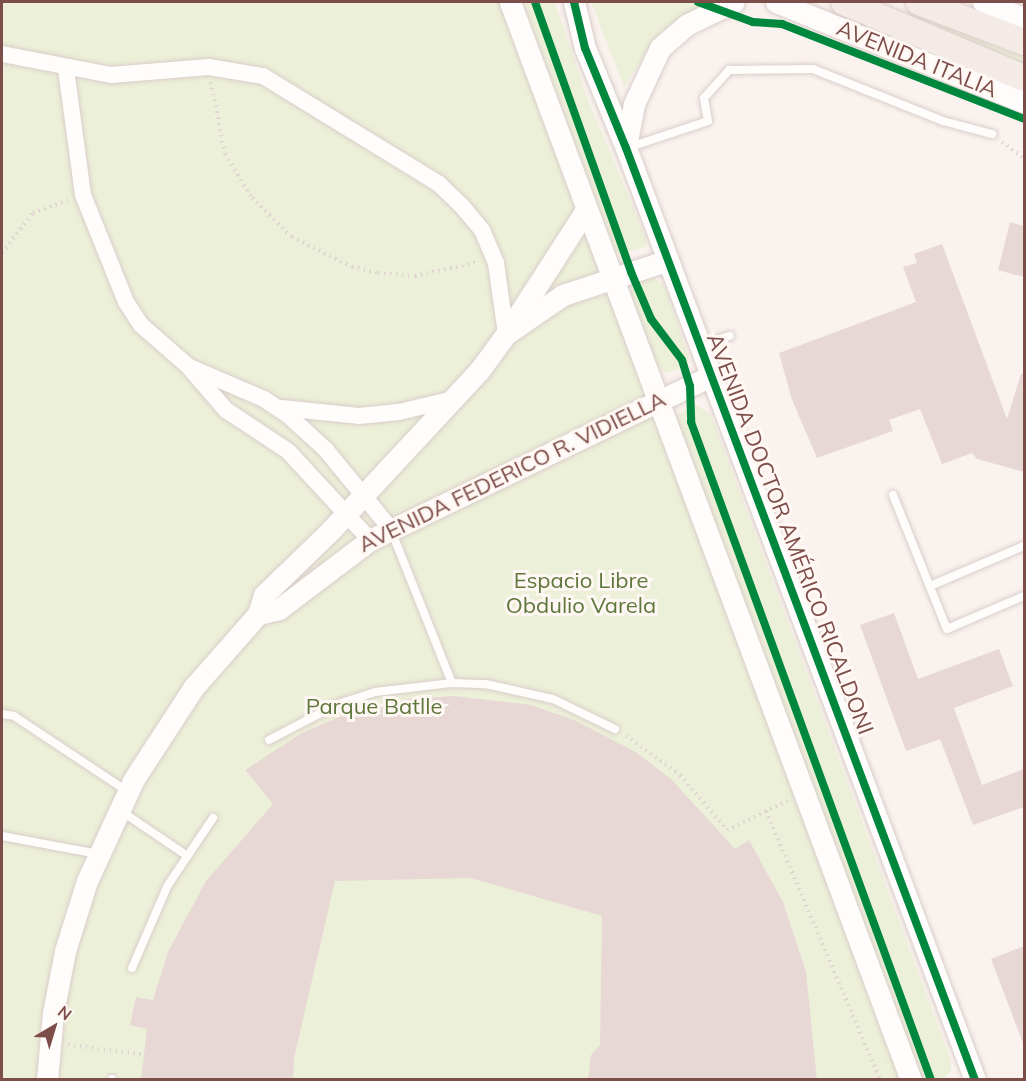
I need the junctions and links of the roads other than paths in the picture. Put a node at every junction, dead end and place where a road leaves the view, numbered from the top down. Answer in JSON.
{"nodes":[{"id":1,"x":510,"y":2,"type":"edge"},
{"id":2,"x":574,"y":2,"type":"edge"},
{"id":3,"x":734,"y":2,"type":"edge"},
{"id":4,"x":776,"y":2,"type":"edge"},
{"id":5,"x":844,"y":2,"type":"edge"},
{"id":6,"x":919,"y":2,"type":"edge"},
{"id":7,"x":983,"y":2,"type":"edge"},
{"id":8,"x":1024,"y":18,"type":"edge"},
{"id":9,"x":1024,"y":42,"type":"edge"},
{"id":10,"x":2,"y":54,"type":"edge"},
{"id":11,"x":66,"y":69,"type":"junction"},
{"id":12,"x":1024,"y":78,"type":"edge"},
{"id":13,"x":1024,"y":102,"type":"edge"},
{"id":14,"x":992,"y":134,"type":"road end"},
{"id":15,"x":626,"y":148,"type":"junction"},
{"id":16,"x":586,"y":210,"type":"junction"},
{"id":17,"x":666,"y":261,"type":"junction"},
{"id":18,"x":611,"y":279,"type":"junction"},
{"id":19,"x":506,"y":334,"type":"junction"},
{"id":20,"x":730,"y":336,"type":"dead end"},
{"id":21,"x":699,"y":345,"type":"junction"},
{"id":22,"x":188,"y":366,"type":"junction"},
{"id":23,"x":711,"y":376,"type":"junction"},
{"id":24,"x":453,"y":399,"type":"junction"},
{"id":25,"x":656,"y":400,"type":"junction"},
{"id":26,"x":276,"y":407,"type":"junction"},
{"id":27,"x":363,"y":494,"type":"junction"},
{"id":28,"x":893,"y":495,"type":"dead end"},
{"id":29,"x":346,"y":514,"type":"junction"},
{"id":30,"x":391,"y":530,"type":"junction"},
{"id":31,"x":370,"y":540,"type":"junction"},
{"id":32,"x":1024,"y":546,"type":"edge"},
{"id":33,"x":930,"y":586,"type":"junction"},
{"id":34,"x":1024,"y":596,"type":"edge"},
{"id":35,"x":258,"y":614,"type":"junction"},
{"id":36,"x":452,"y":683,"type":"junction"},
{"id":37,"x":2,"y":714,"type":"edge"},
{"id":38,"x":615,"y":729,"type":"road end"},
{"id":39,"x":270,"y":740,"type":"dead end"},
{"id":40,"x":123,"y":800,"type":"junction"},
{"id":41,"x":213,"y":818,"type":"dead end"},
{"id":42,"x":2,"y":836,"type":"edge"},
{"id":43,"x":98,"y":854,"type":"junction"},
{"id":44,"x":186,"y":855,"type":"junction"},
{"id":45,"x":132,"y":968,"type":"dead end"},
{"id":46,"x":47,"y":1080,"type":"edge"},
{"id":47,"x":911,"y":1080,"type":"edge"},
{"id":48,"x":975,"y":1080,"type":"edge"}],
"edges":[{"from":1,"to":16,"type":"street"},
{"from":2,"to":15,"type":"street","name":"AVENIDA DOCTOR AMÉRICO RICALDONI"},
{"from":3,"to":15,"type":"street"},
{"from":4,"to":13,"type":"street","name":"AVENIDA ITALIA"},
{"from":5,"to":12,"type":"main road","name":"AVENIDA ITALIA"},
{"from":6,"to":9,"type":"main road"},
{"from":7,"to":8,"type":"street"},
{"from":10,"to":11,"type":"street"},
{"from":11,"to":19,"type":"street"},
{"from":11,"to":22,"type":"street"},
{"from":14,"to":15,"type":"lane"},
{"from":15,"to":17,"type":"street","name":"AVENIDA DOCTOR AMÉRICO RICALDONI"},
{"from":16,"to":18,"type":"street"},
{"from":16,"to":19,"type":"street","name":"AVENIDA FEDERICO R. VIDIELLA"},
{"from":17,"to":18,"type":"street","name":"AVENIDA FEDERICO R. VIDIELLA"},
{"from":17,"to":21,"type":"street","name":"AVENIDA DOCTOR AMÉRICO RICALDONI"},
{"from":18,"to":19,"type":"street","name":"AVENIDA FEDERICO R. VIDIELLA"},
{"from":18,"to":25,"type":"street"},
{"from":19,"to":24,"type":"street","name":"AVENIDA FEDERICO R. VIDIELLA"},
{"from":20,"to":21,"type":"lane"},
{"from":21,"to":23,"type":"street","name":"AVENIDA DOCTOR AMÉRICO RICALDONI"},
{"from":22,"to":26,"type":"street"},
{"from":22,"to":29,"type":"street"},
{"from":23,"to":25,"type":"street","name":"AVENIDA FEDERICO R. VIDIELLA"},
{"from":23,"to":48,"type":"street","name":"AVENIDA DOCTOR AMÉRICO RICALDONI"},
{"from":24,"to":26,"type":"street"},
{"from":24,"to":27,"type":"street","name":"AVENIDA FEDERICO R. VIDIELLA"},
{"from":25,"to":30,"type":"street","name":"AVENIDA FEDERICO R. VIDIELLA"},
{"from":25,"to":47,"type":"street"},
{"from":26,"to":27,"type":"street"},
{"from":27,"to":29,"type":"street","name":"AVENIDA FEDERICO R. VIDIELLA"},
{"from":27,"to":30,"type":"street"},
{"from":28,"to":33,"type":"lane"},
{"from":29,"to":31,"type":"street"},
{"from":29,"to":35,"type":"street","name":"AVENIDA FEDERICO R. VIDIELLA"},
{"from":30,"to":31,"type":"street","name":"AVENIDA FEDERICO R. VIDIELLA"},
{"from":30,"to":36,"type":"lane"},
{"from":31,"to":35,"type":"street","name":"AVENIDA FEDERICO R. VIDIELLA"},
{"from":32,"to":33,"type":"lane"},
{"from":33,"to":34,"type":"lane"},
{"from":35,"to":40,"type":"street","name":"AVENIDA FEDERICO R. VIDIELLA"},
{"from":36,"to":38,"type":"lane"},
{"from":36,"to":39,"type":"lane"},
{"from":37,"to":40,"type":"lane"},
{"from":40,"to":43,"type":"street","name":"AVENIDA FEDERICO R. VIDIELLA"},
{"from":40,"to":44,"type":"lane"},
{"from":41,"to":44,"type":"lane"},
{"from":42,"to":43,"type":"lane"},
{"from":43,"to":46,"type":"street","name":"AVENIDA FEDERICO R. VIDIELLA"},
{"from":44,"to":45,"type":"lane"}]}
